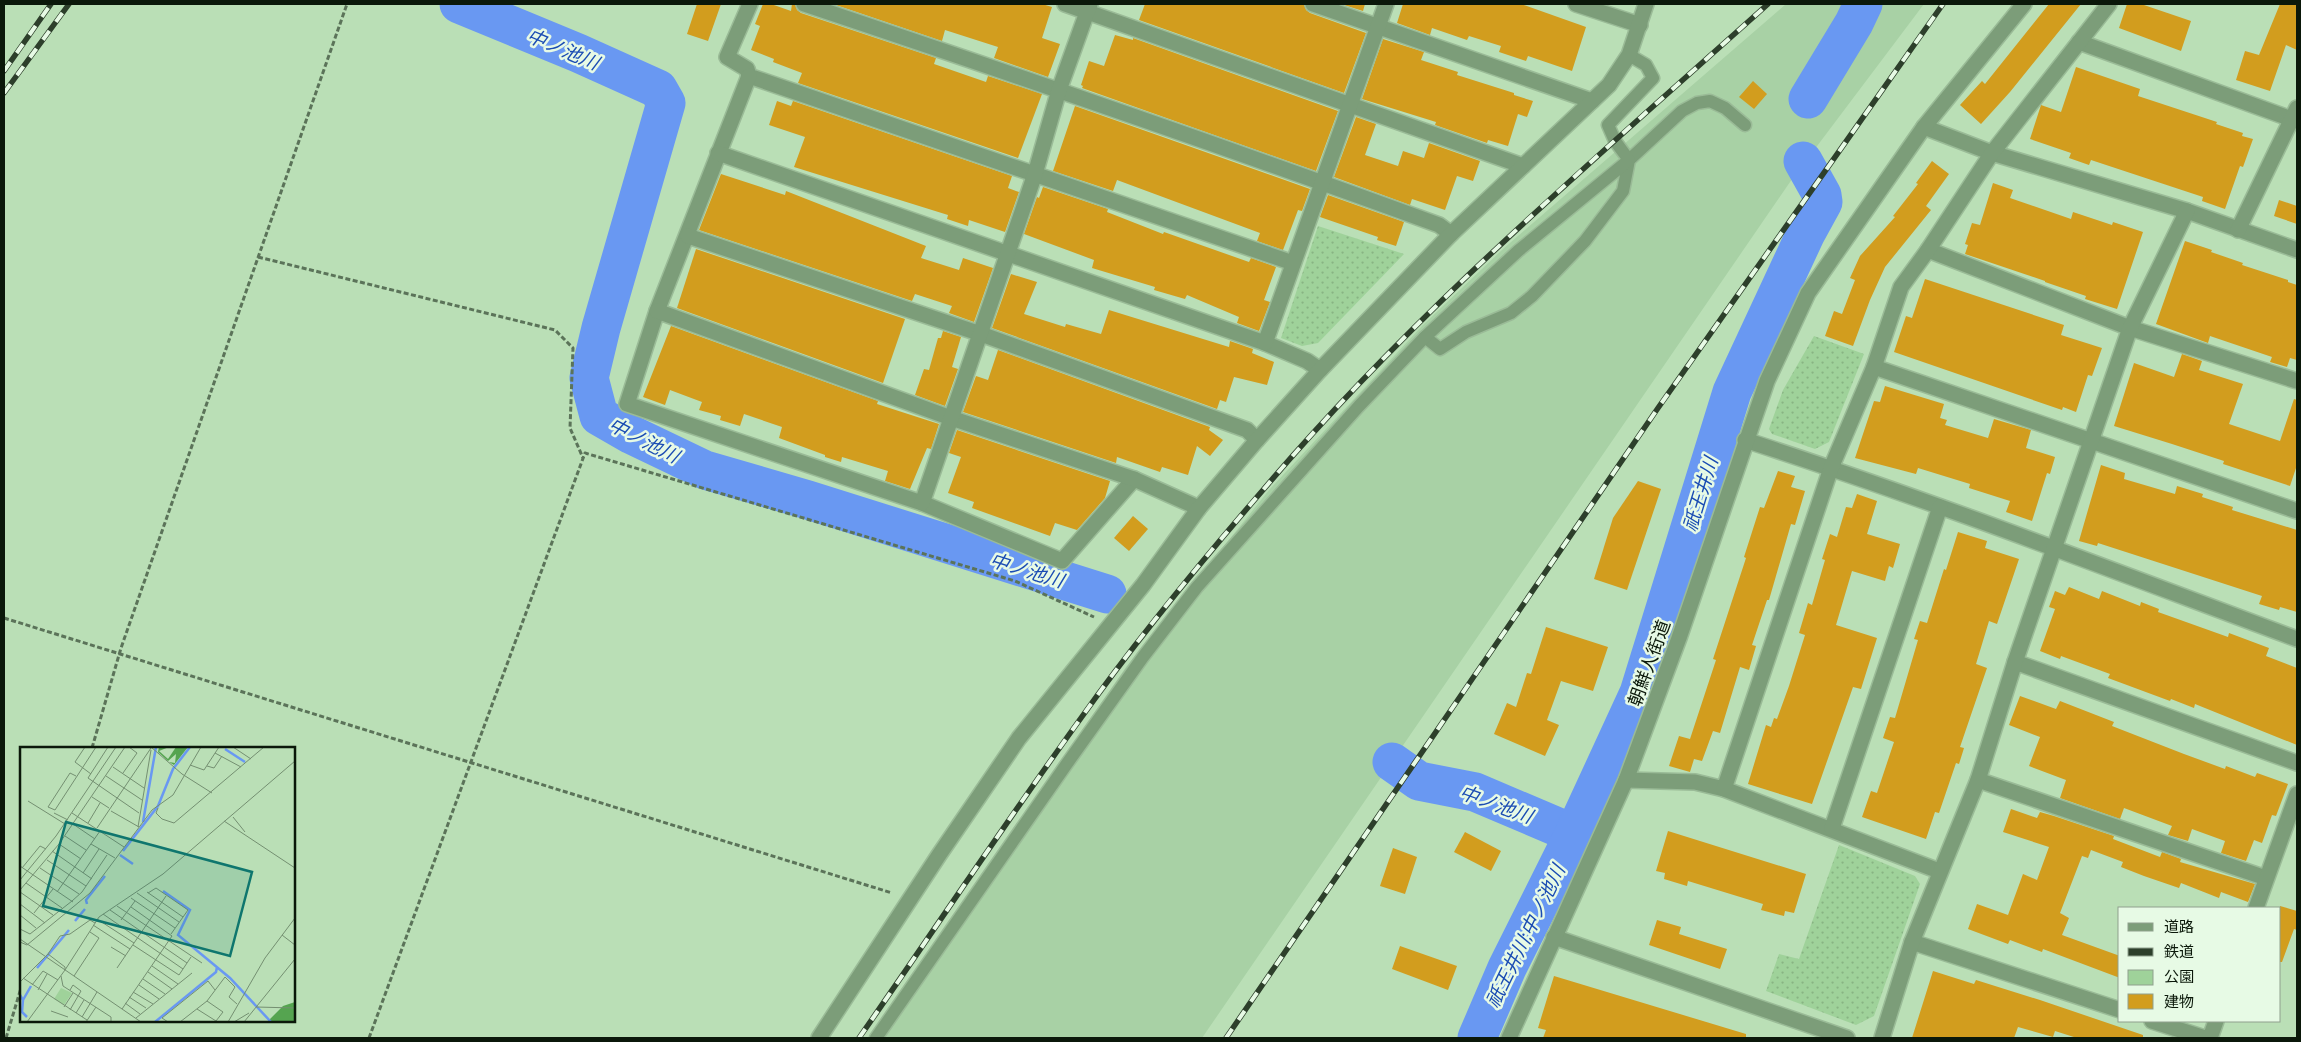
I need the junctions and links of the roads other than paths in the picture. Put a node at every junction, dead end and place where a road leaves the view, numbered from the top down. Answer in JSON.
{"nodes":[{"id":1,"x":750,"y":4,"type":"edge"},
{"id":2,"x":804,"y":4,"type":"edge"},
{"id":3,"x":1065,"y":4,"type":"edge"},
{"id":4,"x":1313,"y":4,"type":"edge"},
{"id":5,"x":1386,"y":4,"type":"edge"},
{"id":6,"x":1576,"y":4,"type":"edge"},
{"id":7,"x":1646,"y":4,"type":"edge"},
{"id":8,"x":2024,"y":4,"type":"edge"},
{"id":9,"x":2109,"y":4,"type":"edge"},
{"id":10,"x":1088,"y":8,"type":"edge"},
{"id":11,"x":1640,"y":25,"type":"junction"},
{"id":12,"x":1378,"y":28,"type":"junction"},
{"id":13,"x":2079,"y":42,"type":"junction"},
{"id":14,"x":1629,"y":55,"type":"junction"},
{"id":15,"x":749,"y":76,"type":"junction"},
{"id":16,"x":1059,"y":90,"type":"junction"},
{"id":17,"x":1592,"y":102,"type":"junction"},
{"id":18,"x":1351,"y":104,"type":"junction"},
{"id":19,"x":2295,"y":116,"type":"edge"},
{"id":20,"x":1745,"y":126,"type":"dead end"},
{"id":21,"x":1924,"y":126,"type":"junction"},
{"id":22,"x":718,"y":153,"type":"junction"},
{"id":23,"x":1992,"y":154,"type":"junction"},
{"id":24,"x":1629,"y":160,"type":"junction"},
{"id":25,"x":1523,"y":166,"type":"junction"},
{"id":26,"x":1035,"y":174,"type":"junction"},
{"id":27,"x":1324,"y":183,"type":"junction"},
{"id":28,"x":2187,"y":211,"type":"junction"},
{"id":29,"x":2238,"y":230,"type":"junction"},
{"id":30,"x":1451,"y":234,"type":"junction"},
{"id":31,"x":688,"y":236,"type":"junction"},
{"id":32,"x":1928,"y":250,"type":"junction"},
{"id":33,"x":2297,"y":250,"type":"edge"},
{"id":34,"x":1007,"y":254,"type":"junction"},
{"id":35,"x":1293,"y":263,"type":"junction"},
{"id":36,"x":657,"y":311,"type":"junction"},
{"id":37,"x":2130,"y":328,"type":"junction"},
{"id":38,"x":981,"y":334,"type":"junction"},
{"id":39,"x":1425,"y":337,"type":"junction"},
{"id":40,"x":1265,"y":343,"type":"junction"},
{"id":41,"x":1874,"y":367,"type":"junction"},
{"id":42,"x":1320,"y":370,"type":"junction"},
{"id":43,"x":2297,"y":381,"type":"edge"},
{"id":44,"x":951,"y":418,"type":"junction"},
{"id":45,"x":1257,"y":440,"type":"junction"},
{"id":46,"x":1745,"y":440,"type":"junction"},
{"id":47,"x":2090,"y":440,"type":"junction"},
{"id":48,"x":1831,"y":468,"type":"junction"},
{"id":49,"x":1134,"y":479,"type":"junction"},
{"id":50,"x":922,"y":503,"type":"junction"},
{"id":51,"x":1940,"y":507,"type":"junction"},
{"id":52,"x":1199,"y":508,"type":"junction"},
{"id":53,"x":2297,"y":511,"type":"edge"},
{"id":54,"x":2054,"y":548,"type":"junction"},
{"id":55,"x":2297,"y":639,"type":"edge"},
{"id":56,"x":2015,"y":662,"type":"junction"},
{"id":57,"x":2297,"y":763,"type":"edge"},
{"id":58,"x":1626,"y":780,"type":"junction"},
{"id":59,"x":1978,"y":780,"type":"junction"},
{"id":60,"x":1724,"y":789,"type":"junction"},
{"id":61,"x":2297,"y":794,"type":"edge"},
{"id":62,"x":1832,"y":828,"type":"junction"},
{"id":63,"x":1939,"y":871,"type":"junction"},
{"id":64,"x":2266,"y":878,"type":"junction"},
{"id":65,"x":2256,"y":907,"type":"edge"},
{"id":66,"x":1554,"y":937,"type":"junction"},
{"id":67,"x":1912,"y":942,"type":"junction"},
{"id":68,"x":2118,"y":1009,"type":"edge"},
{"id":69,"x":2155,"y":1022,"type":"edge"},
{"id":70,"x":2216,"y":1022,"type":"edge"},
{"id":71,"x":819,"y":1038,"type":"edge"},
{"id":72,"x":876,"y":1038,"type":"edge"},
{"id":73,"x":1509,"y":1038,"type":"edge"},
{"id":74,"x":1847,"y":1038,"type":"edge"},
{"id":75,"x":1882,"y":1038,"type":"edge"},
{"id":76,"x":2205,"y":1038,"type":"edge"},
{"id":77,"x":2210,"y":1038,"type":"edge"}],
"edges":[{"from":1,"to":15,"type":"street"},
{"from":2,"to":16,"type":"street"},
{"from":3,"to":10,"type":"street"},
{"from":4,"to":12,"type":"street"},
{"from":5,"to":12,"type":"street"},
{"from":6,"to":11,"type":"street"},
{"from":7,"to":11,"type":"street"},
{"from":8,"to":21,"type":"street","name":"朝鮮人街道"},
{"from":9,"to":13,"type":"street"},
{"from":10,"to":16,"type":"street"},
{"from":10,"to":18,"type":"street"},
{"from":11,"to":14,"type":"street"},
{"from":12,"to":17,"type":"street"},
{"from":12,"to":18,"type":"street"},
{"from":13,"to":19,"type":"street"},
{"from":13,"to":23,"type":"street"},
{"from":14,"to":17,"type":"street"},
{"from":14,"to":24,"type":"lane"},
{"from":15,"to":22,"type":"street"},
{"from":15,"to":26,"type":"street"},
{"from":16,"to":26,"type":"street"},
{"from":16,"to":27,"type":"street"},
{"from":17,"to":25,"type":"street"},
{"from":18,"to":25,"type":"street"},
{"from":18,"to":27,"type":"street"},
{"from":19,"to":29,"type":"street"},
{"from":20,"to":24,"type":"lane"},
{"from":21,"to":23,"type":"street"},
{"from":21,"to":46,"type":"street","name":"朝鮮人街道"},
{"from":22,"to":31,"type":"street"},
{"from":22,"to":34,"type":"street"},
{"from":23,"to":28,"type":"street"},
{"from":23,"to":32,"type":"street"},
{"from":24,"to":39,"type":"lane"},
{"from":24,"to":39,"type":"lane"},
{"from":25,"to":30,"type":"street"},
{"from":26,"to":34,"type":"street"},
{"from":26,"to":35,"type":"street"},
{"from":27,"to":30,"type":"street"},
{"from":27,"to":35,"type":"street"},
{"from":28,"to":29,"type":"street"},
{"from":28,"to":37,"type":"street"},
{"from":29,"to":33,"type":"street"},
{"from":30,"to":42,"type":"street"},
{"from":31,"to":36,"type":"street"},
{"from":31,"to":38,"type":"street"},
{"from":32,"to":37,"type":"street"},
{"from":32,"to":41,"type":"street"},
{"from":34,"to":38,"type":"street"},
{"from":34,"to":40,"type":"street"},
{"from":35,"to":40,"type":"street"},
{"from":36,"to":44,"type":"street"},
{"from":36,"to":50,"type":"street"},
{"from":37,"to":43,"type":"street"},
{"from":37,"to":47,"type":"street"},
{"from":38,"to":44,"type":"street"},
{"from":38,"to":45,"type":"street"},
{"from":39,"to":72,"type":"lane"},
{"from":40,"to":42,"type":"street"},
{"from":41,"to":47,"type":"street"},
{"from":41,"to":48,"type":"street"},
{"from":42,"to":45,"type":"street"},
{"from":44,"to":49,"type":"street"},
{"from":44,"to":50,"type":"street"},
{"from":45,"to":52,"type":"street"},
{"from":46,"to":48,"type":"street"},
{"from":46,"to":58,"type":"street","name":"朝鮮人街道"},
{"from":47,"to":53,"type":"street"},
{"from":47,"to":54,"type":"street"},
{"from":48,"to":51,"type":"street"},
{"from":48,"to":60,"type":"street"},
{"from":49,"to":50,"type":"street"},
{"from":49,"to":52,"type":"street"},
{"from":51,"to":54,"type":"street"},
{"from":51,"to":62,"type":"street"},
{"from":52,"to":71,"type":"street"},
{"from":54,"to":55,"type":"street"},
{"from":54,"to":56,"type":"street"},
{"from":56,"to":57,"type":"street"},
{"from":56,"to":59,"type":"street"},
{"from":58,"to":60,"type":"street"},
{"from":58,"to":66,"type":"street","name":"朝鮮人街道"},
{"from":59,"to":63,"type":"street"},
{"from":59,"to":64,"type":"street"},
{"from":60,"to":62,"type":"street"},
{"from":61,"to":64,"type":"street"},
{"from":62,"to":63,"type":"street"},
{"from":63,"to":67,"type":"street"},
{"from":64,"to":65,"type":"street"},
{"from":66,"to":73,"type":"street","name":"朝鮮人街道"},
{"from":66,"to":74,"type":"street"},
{"from":67,"to":68,"type":"street"},
{"from":67,"to":75,"type":"street"},
{"from":69,"to":76,"type":"street"},
{"from":70,"to":77,"type":"street"}]}
